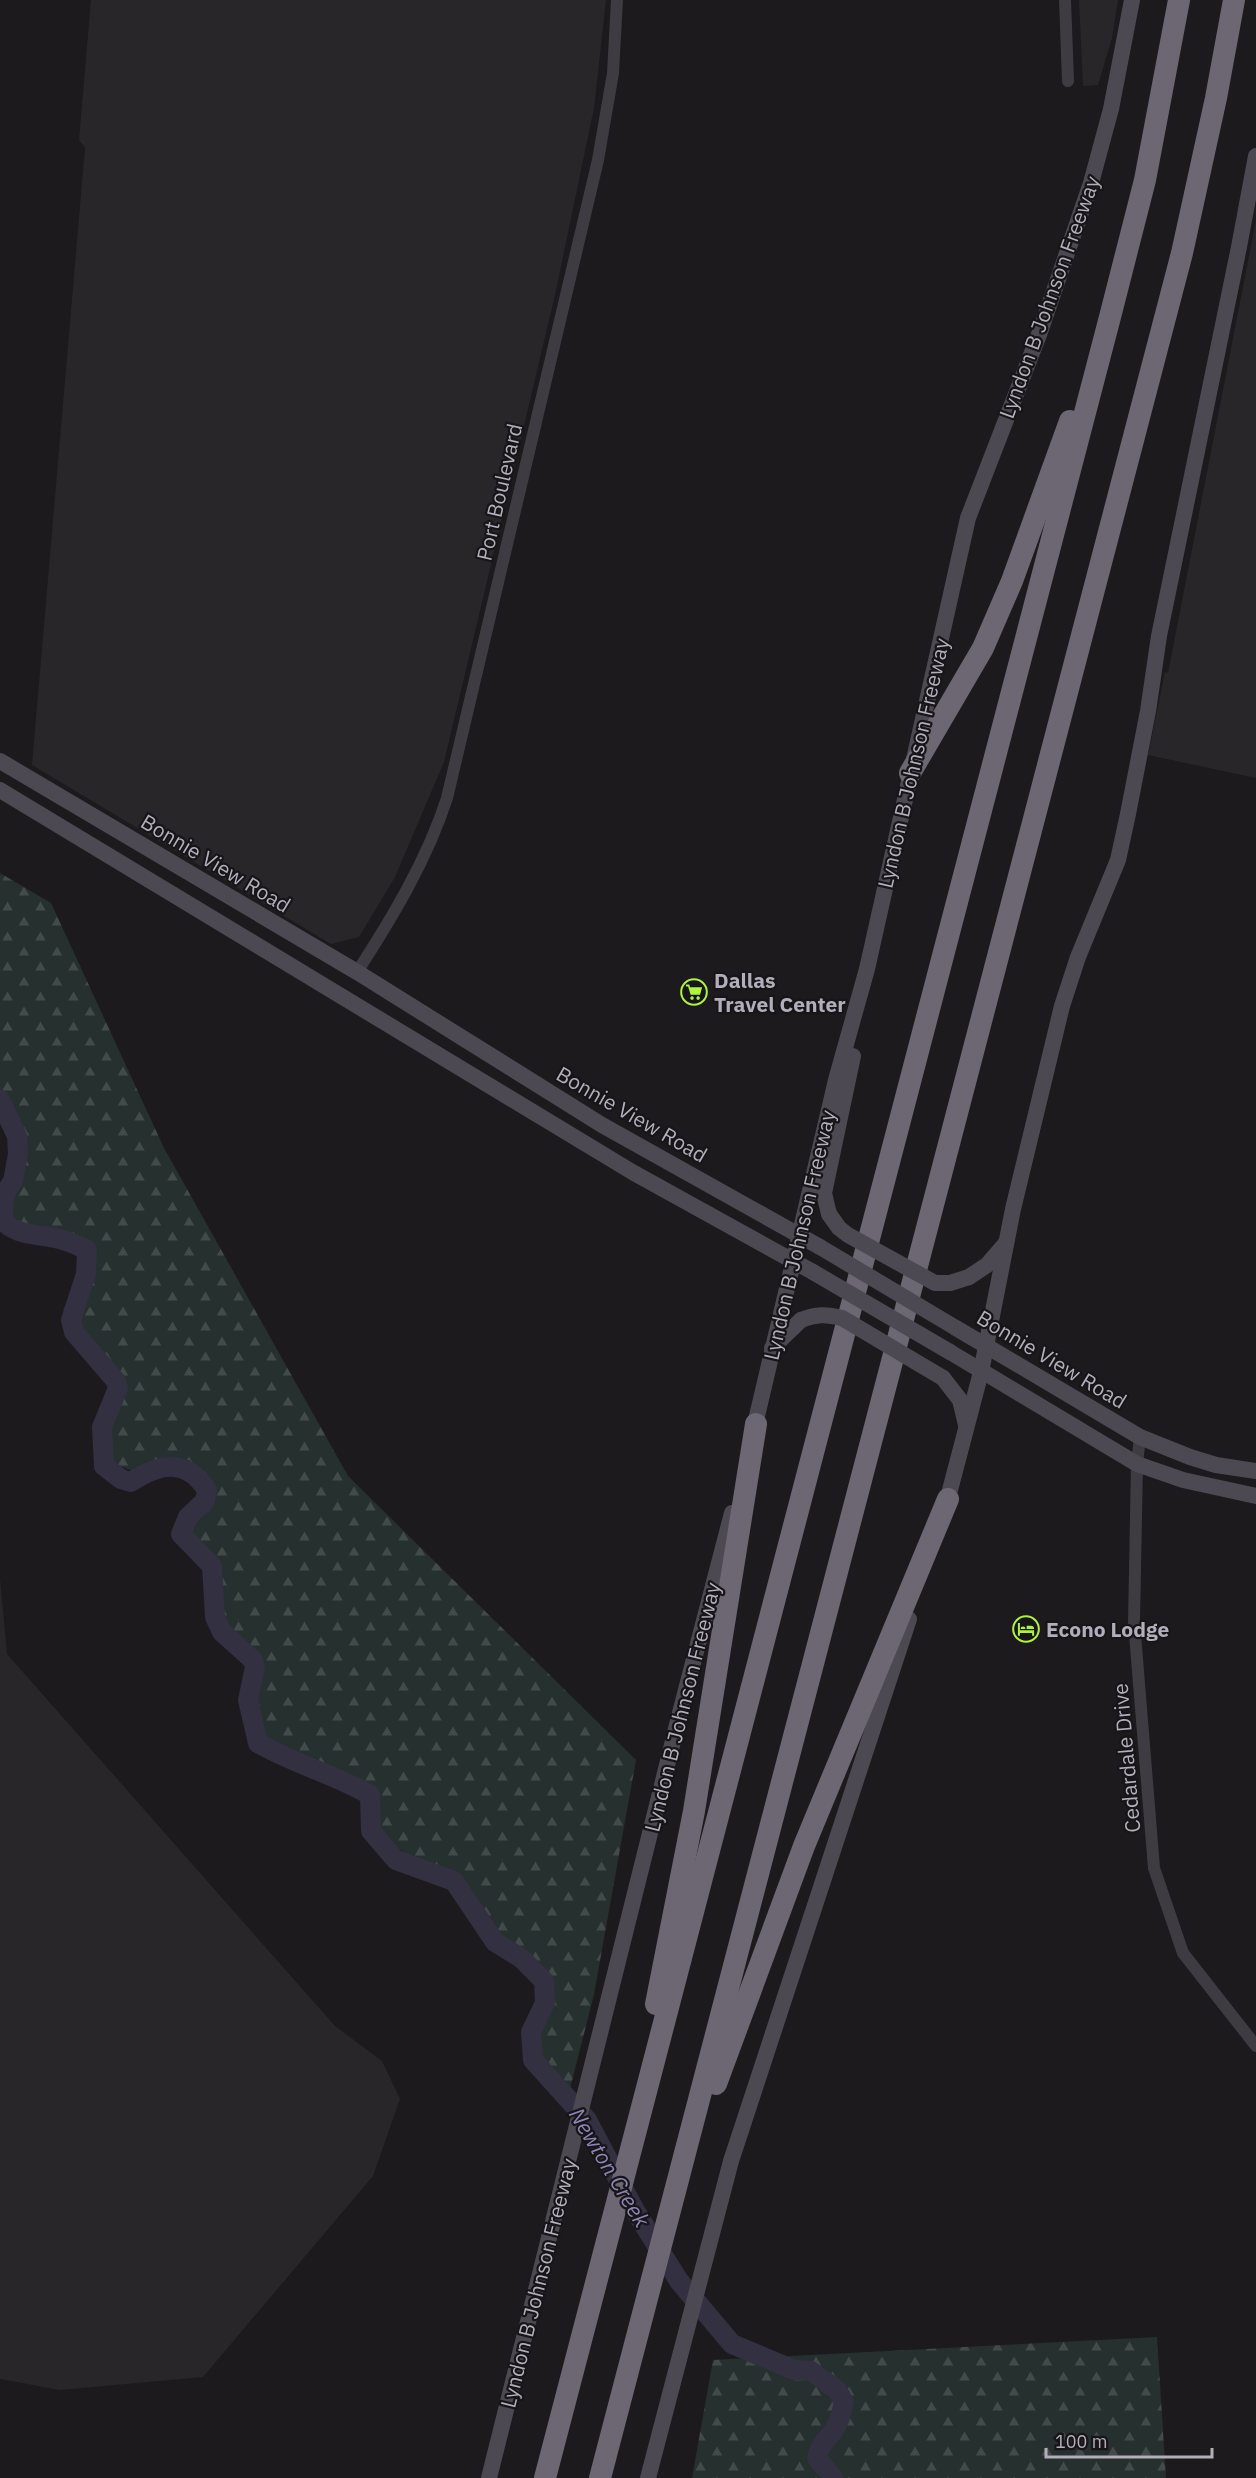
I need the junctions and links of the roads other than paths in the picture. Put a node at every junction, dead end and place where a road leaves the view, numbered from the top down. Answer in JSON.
{"nodes":[{"id":1,"x":618,"y":0,"type":"edge"},
{"id":2,"x":1065,"y":0,"type":"edge"},
{"id":3,"x":1132,"y":0,"type":"edge"},
{"id":4,"x":1179,"y":0,"type":"edge"},
{"id":5,"x":1234,"y":0,"type":"edge"},
{"id":6,"x":1068,"y":81,"type":"dead end"},
{"id":7,"x":1256,"y":156,"type":"edge"},
{"id":8,"x":1110,"y":317,"type":"junction"},
{"id":9,"x":0,"y":761,"type":"edge"},
{"id":10,"x":910,"y":773,"type":"junction"},
{"id":11,"x":0,"y":790,"type":"edge"},
{"id":12,"x":867,"y":969,"type":"junction"},
{"id":13,"x":357,"y":972,"type":"junction"},
{"id":14,"x":343,"y":996,"type":"junction"},
{"id":15,"x":646,"y":1151,"type":"junction"},
{"id":16,"x":634,"y":1173,"type":"junction"},
{"id":17,"x":799,"y":1234,"type":"junction"},
{"id":18,"x":1007,"y":1242,"type":"junction"},
{"id":19,"x":793,"y":1259,"type":"junction"},
{"id":20,"x":985,"y":1346,"type":"junction"},
{"id":21,"x":772,"y":1348,"type":"junction"},
{"id":22,"x":981,"y":1372,"type":"junction"},
{"id":23,"x":756,"y":1424,"type":"junction"},
{"id":24,"x":967,"y":1429,"type":"junction"},
{"id":25,"x":1140,"y":1437,"type":"junction"},
{"id":26,"x":1137,"y":1464,"type":"junction"},
{"id":27,"x":1256,"y":1472,"type":"edge"},
{"id":28,"x":1256,"y":1496,"type":"edge"},
{"id":29,"x":948,"y":1500,"type":"junction"},
{"id":30,"x":1256,"y":2046,"type":"edge"},
{"id":31,"x":635,"y":2139,"type":"junction"},
{"id":32,"x":673,"y":2197,"type":"junction"},
{"id":33,"x":489,"y":2478,"type":"edge"},
{"id":34,"x":545,"y":2478,"type":"edge"},
{"id":35,"x":600,"y":2478,"type":"edge"},
{"id":36,"x":648,"y":2478,"type":"edge"}],
"edges":[{"from":1,"to":13,"type":"street","name":"Port Boulevard"},
{"from":2,"to":6,"type":"street"},
{"from":3,"to":10,"type":"main road","name":"Lyndon B Johnson Freeway"},
{"from":4,"to":8,"type":"highway"},
{"from":5,"to":32,"type":"highway"},
{"from":7,"to":18,"type":"main road"},
{"from":8,"to":10,"type":"highway"},
{"from":8,"to":31,"type":"highway"},
{"from":9,"to":13,"type":"main road","name":"Bonnie View Road"},
{"from":10,"to":12,"type":"main road","name":"Lyndon B Johnson Freeway"},
{"from":11,"to":14,"type":"main road"},
{"from":12,"to":17,"type":"main road","name":"Lyndon B Johnson Freeway"},
{"from":12,"to":18,"type":"main road","bridge":true},
{"from":13,"to":14,"type":"main road"},
{"from":13,"to":15,"type":"main road","name":"Bonnie View Road"},
{"from":14,"to":16,"type":"main road"},
{"from":15,"to":16,"type":"main road"},
{"from":15,"to":17,"type":"main road","name":"Bonnie View Road"},
{"from":16,"to":19,"type":"main road"},
{"from":17,"to":19,"type":"main road","name":"Lyndon B Johnson Freeway"},
{"from":17,"to":20,"type":"main road","name":"Bonnie View Road","bridge":true},
{"from":18,"to":20,"type":"main road"},
{"from":19,"to":21,"type":"main road","name":"Lyndon B Johnson Freeway"},
{"from":19,"to":22,"type":"main road","bridge":true},
{"from":20,"to":22,"type":"main road"},
{"from":20,"to":25,"type":"main road","name":"Bonnie View Road"},
{"from":21,"to":23,"type":"main road","name":"Lyndon B Johnson Freeway"},
{"from":21,"to":24,"type":"main road","bridge":true},
{"from":22,"to":24,"type":"main road"},
{"from":22,"to":26,"type":"main road"},
{"from":23,"to":31,"type":"highway"},
{"from":23,"to":33,"type":"main road","name":"Lyndon B Johnson Freeway"},
{"from":24,"to":29,"type":"main road"},
{"from":25,"to":26,"type":"street","name":"Cedardale Drive"},
{"from":25,"to":27,"type":"main road","name":"Bonnie View Road"},
{"from":26,"to":28,"type":"main road"},
{"from":26,"to":30,"type":"street","name":"Cedardale Drive"},
{"from":29,"to":32,"type":"highway"},
{"from":29,"to":36,"type":"main road"},
{"from":31,"to":34,"type":"highway"},
{"from":32,"to":35,"type":"highway"}]}
